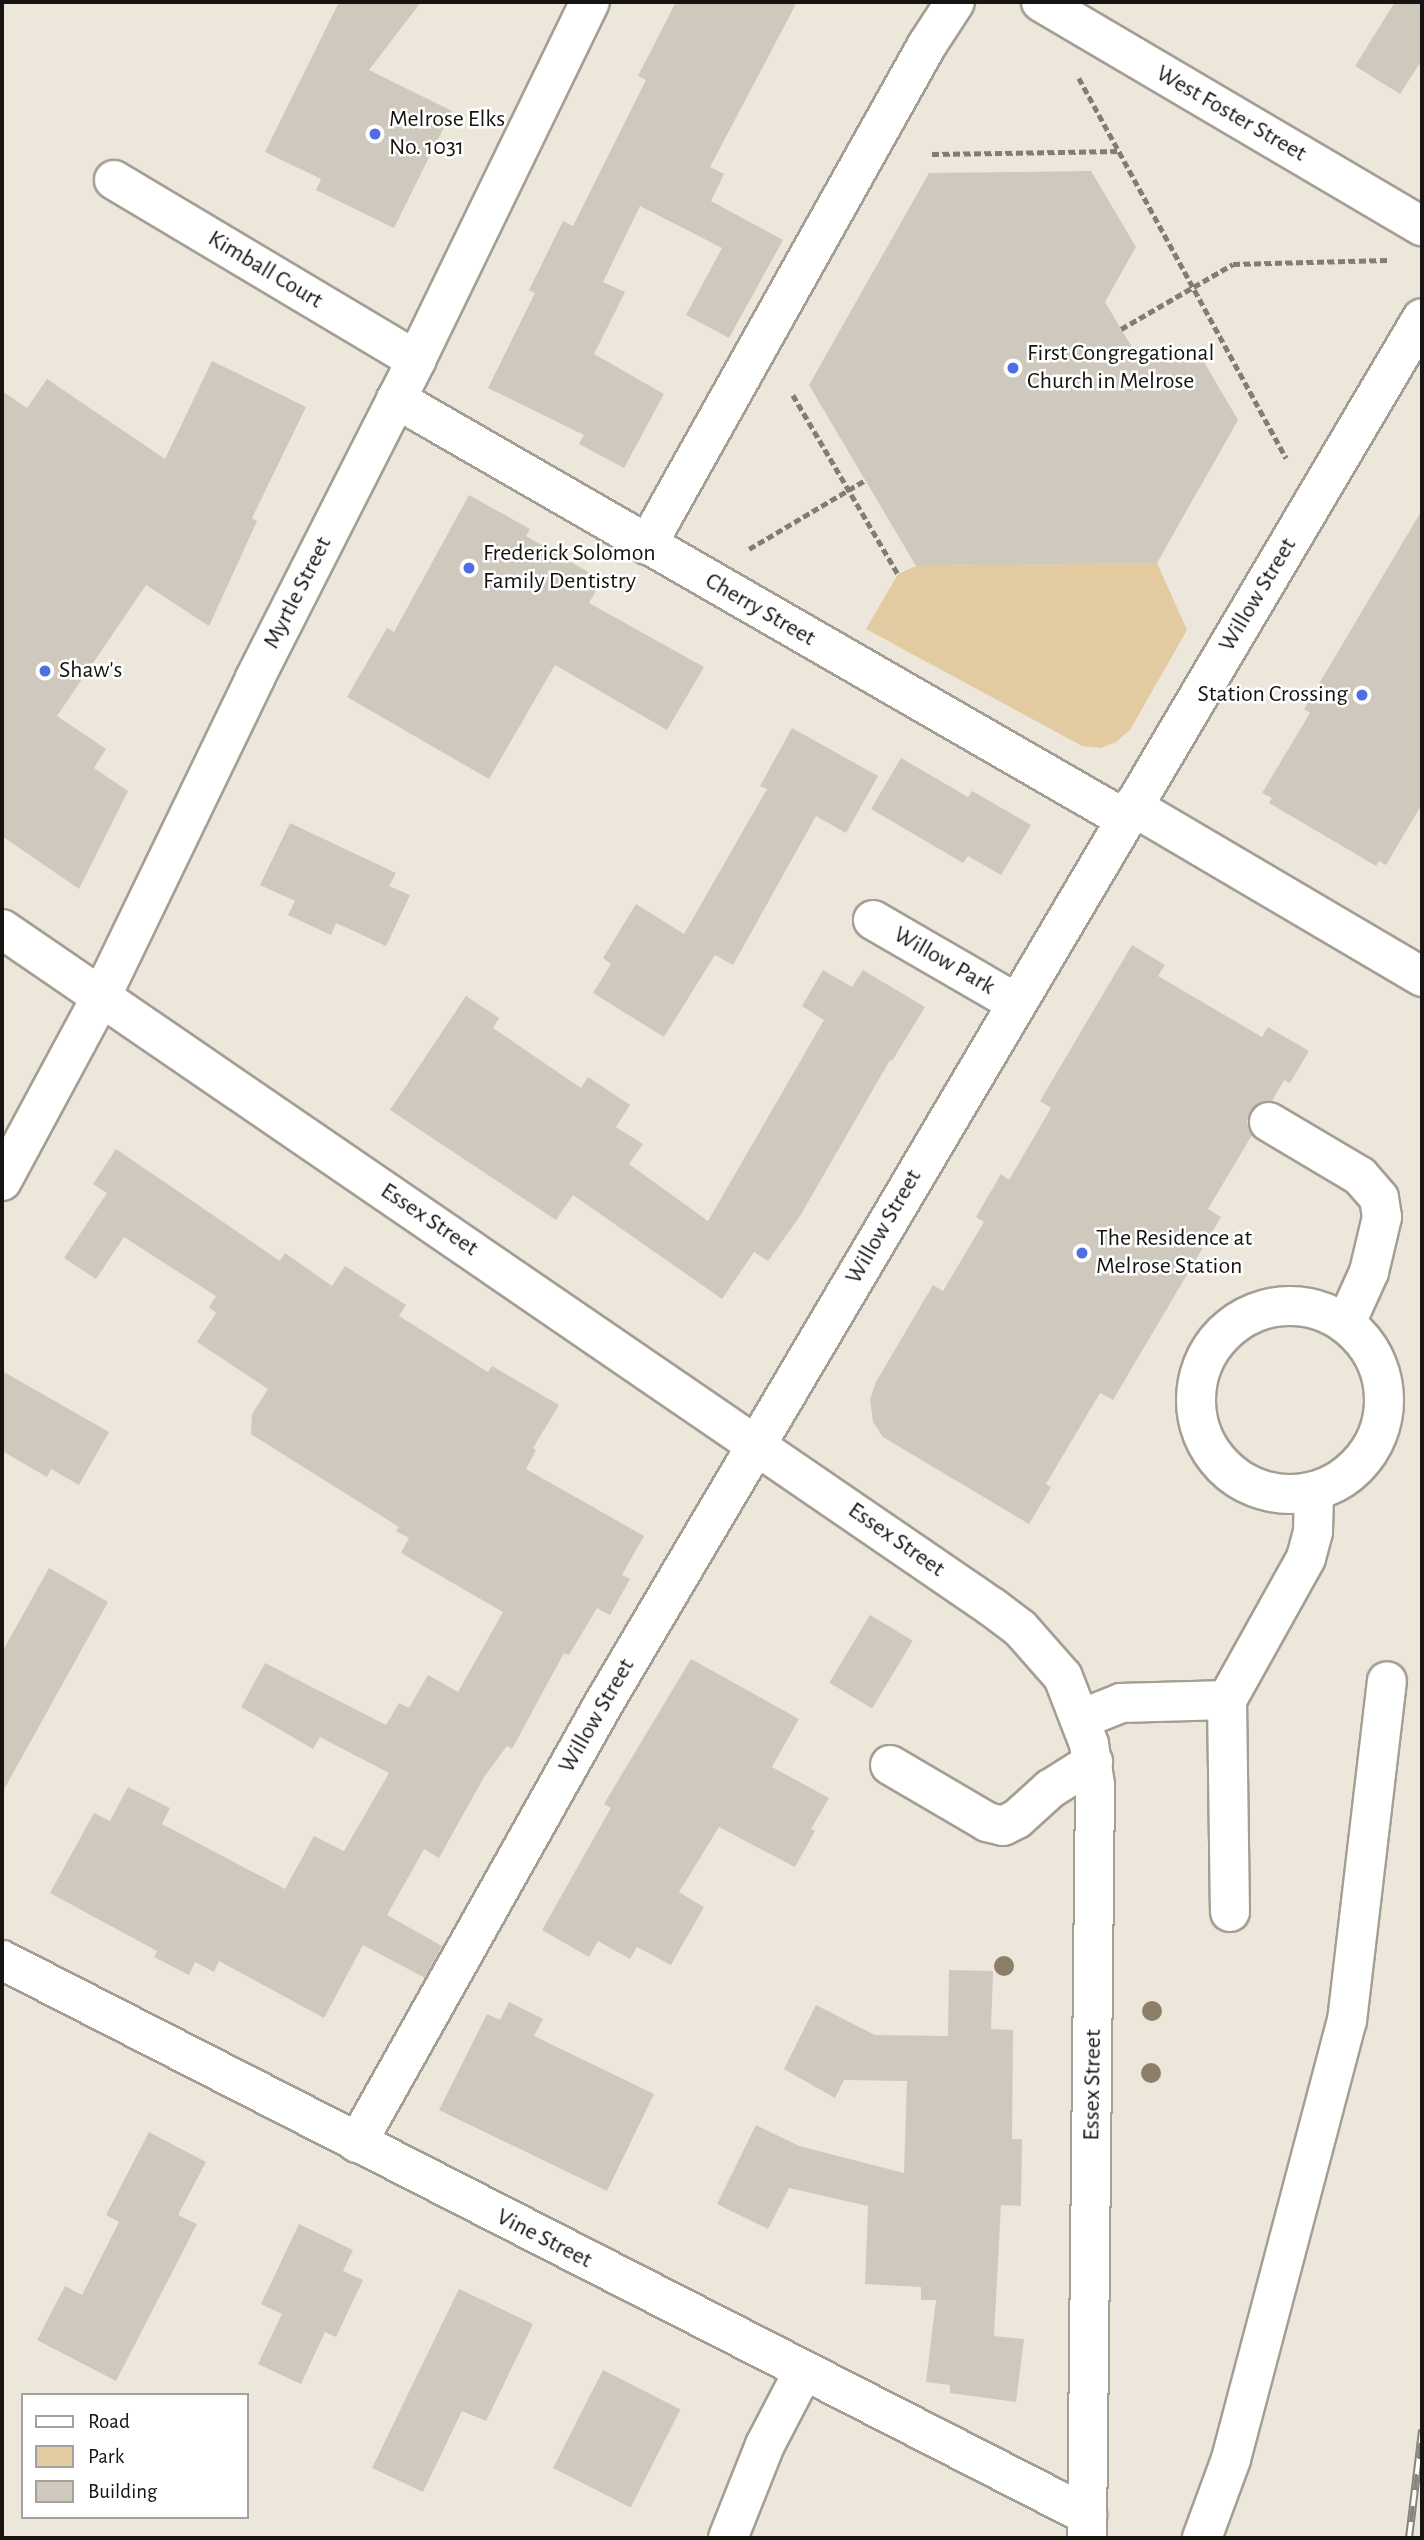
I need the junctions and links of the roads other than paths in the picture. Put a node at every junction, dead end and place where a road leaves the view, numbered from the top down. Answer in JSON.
{"nodes":[{"id":1,"x":590,"y":2,"type":"edge"},
{"id":2,"x":955,"y":2,"type":"edge"},
{"id":3,"x":1041,"y":2,"type":"edge"},
{"id":4,"x":114,"y":180,"type":"dead end"},
{"id":5,"x":1422,"y":226,"type":"edge"},
{"id":6,"x":1422,"y":318,"type":"edge"},
{"id":7,"x":416,"y":360,"type":"junction"},
{"id":8,"x":396,"y":399,"type":"junction"},
{"id":9,"x":647,"y":545,"type":"junction"},
{"id":10,"x":1128,"y":813,"type":"junction"},
{"id":11,"x":873,"y":919,"type":"dead end"},
{"id":12,"x":2,"y":929,"type":"edge"},
{"id":13,"x":1422,"y":977,"type":"edge"},
{"id":14,"x":102,"y":995,"type":"junction"},
{"id":15,"x":1016,"y":1003,"type":"junction"},
{"id":16,"x":1269,"y":1122,"type":"dead end"},
{"id":17,"x":2,"y":1181,"type":"edge"},
{"id":18,"x":1346,"y":1323,"type":"junction"},
{"id":19,"x":756,"y":1445,"type":"junction"},
{"id":20,"x":1314,"y":1491,"type":"junction"},
{"id":21,"x":1387,"y":1681,"type":"dead end"},
{"id":22,"x":1227,"y":1700,"type":"junction"},
{"id":23,"x":1081,"y":1719,"type":"junction"},
{"id":24,"x":1093,"y":1762,"type":"junction"},
{"id":25,"x":890,"y":1765,"type":"dead end"},
{"id":26,"x":1230,"y":1912,"type":"dead end"},
{"id":27,"x":2,"y":1960,"type":"edge"},
{"id":28,"x":357,"y":2143,"type":"junction"},
{"id":29,"x":803,"y":2372,"type":"junction"},
{"id":30,"x":1087,"y":2527,"type":"edge"},
{"id":31,"x":728,"y":2538,"type":"edge"},
{"id":32,"x":1202,"y":2538,"type":"edge"}],
"edges":[{"from":1,"to":7,"type":"street","name":"Myrtle Street"},
{"from":2,"to":9,"type":"street"},
{"from":3,"to":5,"type":"street","name":"West Foster Street"},
{"from":4,"to":7,"type":"street","name":"Kimball Court"},
{"from":6,"to":10,"type":"street","name":"Willow Street"},
{"from":7,"to":8,"type":"street","name":"Myrtle Street"},
{"from":8,"to":9,"type":"street","name":"Cherry Street"},
{"from":8,"to":14,"type":"street","name":"Myrtle Street"},
{"from":9,"to":10,"type":"street","name":"Cherry Street"},
{"from":10,"to":13,"type":"street","name":"Cherry Street"},
{"from":10,"to":15,"type":"street","name":"Willow Street"},
{"from":11,"to":15,"type":"street","name":"Willow Park"},
{"from":12,"to":14,"type":"street","name":"Essex Street"},
{"from":14,"to":17,"type":"street","name":"Myrtle Street"},
{"from":14,"to":19,"type":"street","name":"Essex Street"},
{"from":15,"to":19,"type":"street","name":"Willow Street"},
{"from":16,"to":18,"type":"street"},
{"from":18,"to":20,"type":"street"},
{"from":18,"to":20,"type":"street"},
{"from":19,"to":23,"type":"street","name":"Essex Street"},
{"from":19,"to":28,"type":"street","name":"Willow Street"},
{"from":20,"to":22,"type":"street"},
{"from":21,"to":32,"type":"street"},
{"from":22,"to":23,"type":"street"},
{"from":22,"to":26,"type":"street"},
{"from":23,"to":24,"type":"street","name":"Essex Street"},
{"from":24,"to":25,"type":"street"},
{"from":24,"to":30,"type":"street","name":"Essex Street"},
{"from":27,"to":28,"type":"street","name":"Vine Street"},
{"from":28,"to":29,"type":"street","name":"Vine Street"},
{"from":29,"to":30,"type":"street","name":"Vine Street"},
{"from":29,"to":31,"type":"street"}]}
